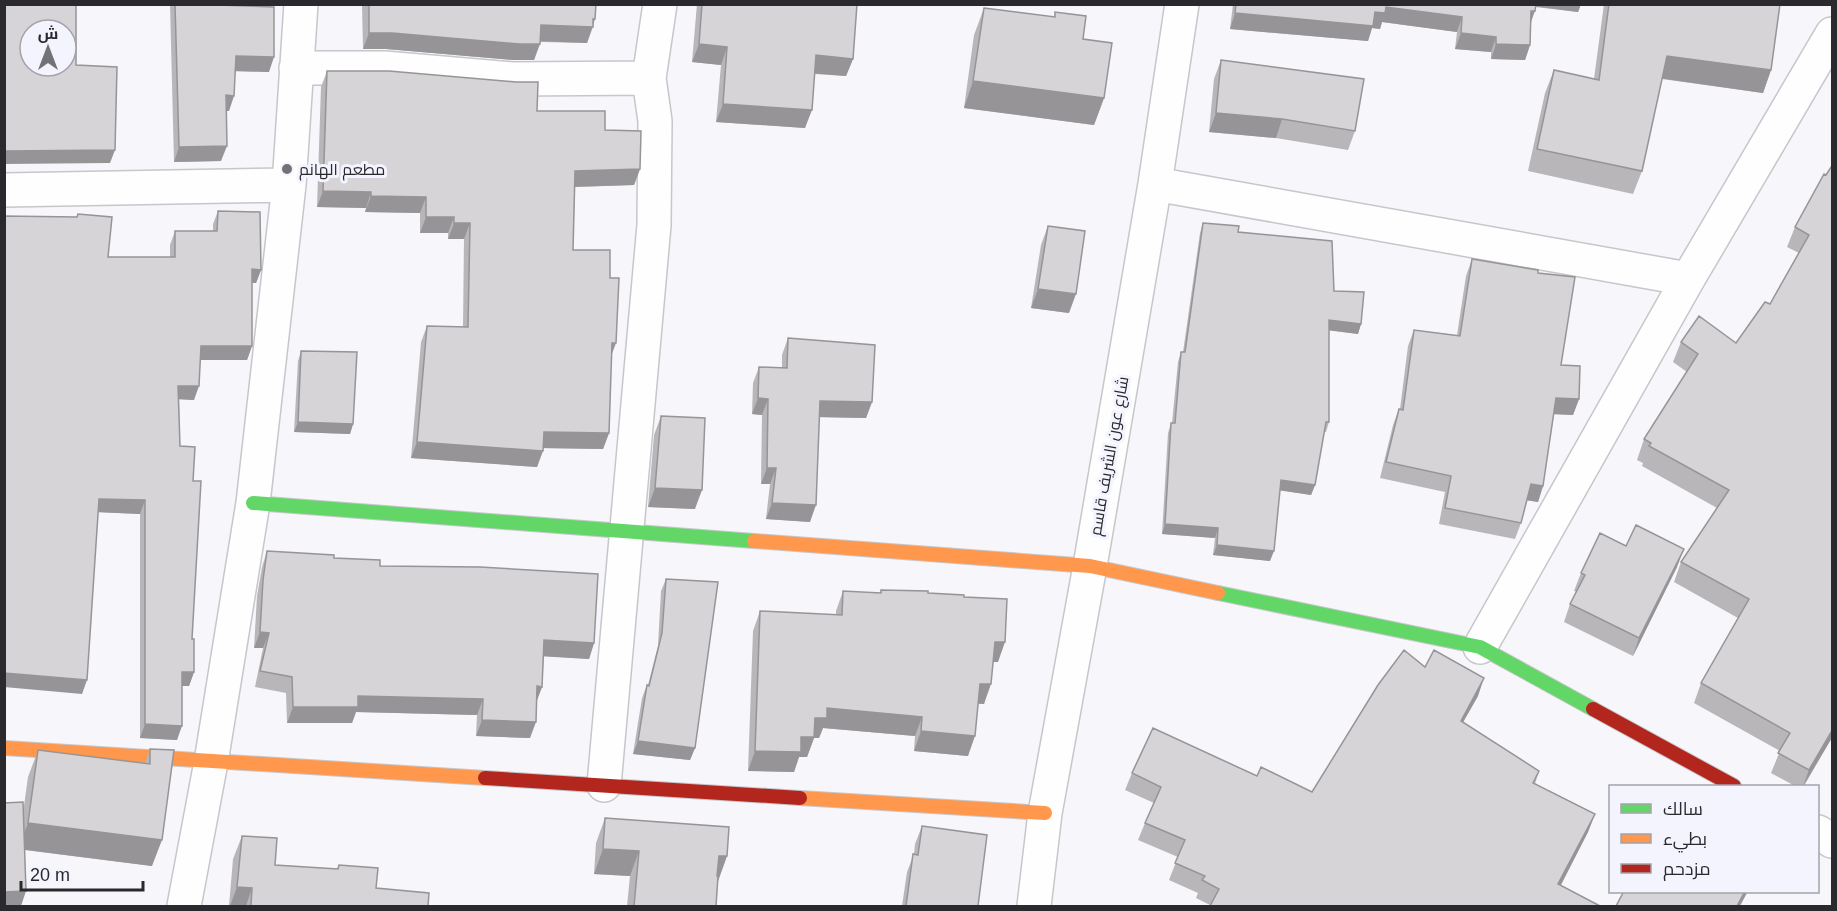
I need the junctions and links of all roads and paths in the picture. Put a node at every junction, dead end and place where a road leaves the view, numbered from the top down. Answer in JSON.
{"nodes":[{"id":1,"x":301,"y":4,"type":"edge"},
{"id":2,"x":660,"y":4,"type":"edge"},
{"id":3,"x":1182,"y":4,"type":"edge"},
{"id":4,"x":1833,"y":34,"type":"edge"},
{"id":5,"x":296,"y":68,"type":"junction"},
{"id":6,"x":649,"y":78,"type":"junction"},
{"id":7,"x":1155,"y":184,"type":"junction"},
{"id":8,"x":289,"y":186,"type":"junction"},
{"id":9,"x":4,"y":190,"type":"edge"},
{"id":10,"x":1688,"y":279,"type":"junction"},
{"id":11,"x":253,"y":503,"type":"junction"},
{"id":12,"x":627,"y":532,"type":"junction"},
{"id":13,"x":1090,"y":566,"type":"junction"},
{"id":14,"x":1480,"y":647,"type":"junction"},
{"id":15,"x":4,"y":748,"type":"edge"},
{"id":16,"x":211,"y":762,"type":"junction"},
{"id":17,"x":604,"y":785,"type":"junction"},
{"id":18,"x":1732,"y":785,"type":"edge"},
{"id":19,"x":1045,"y":813,"type":"junction"},
{"id":20,"x":1819,"y":833,"type":"edge"},
{"id":21,"x":1833,"y":841,"type":"edge"},
{"id":22,"x":184,"y":906,"type":"edge"},
{"id":23,"x":1034,"y":906,"type":"edge"}],
"edges":[{"from":1,"to":5,"type":"street"},
{"from":2,"to":6,"type":"street"},
{"from":3,"to":7,"type":"street","name":"شارع عون الشريف قاسم"},
{"from":4,"to":10,"type":"street"},
{"from":5,"to":6,"type":"street"},
{"from":5,"to":8,"type":"street"},
{"from":6,"to":12,"type":"street"},
{"from":7,"to":10,"type":"street"},
{"from":7,"to":13,"type":"street","name":"شارع عون الشريف قاسم"},
{"from":8,"to":9,"type":"street"},
{"from":8,"to":11,"type":"street"},
{"from":10,"to":14,"type":"street"},
{"from":11,"to":12,"type":"street"},
{"from":11,"to":16,"type":"street"},
{"from":12,"to":13,"type":"street"},
{"from":12,"to":17,"type":"street"},
{"from":13,"to":14,"type":"street"},
{"from":13,"to":19,"type":"street","name":"شارع عون الشريف قاسم"},
{"from":14,"to":18,"type":"street"},
{"from":15,"to":16,"type":"street"},
{"from":16,"to":17,"type":"street"},
{"from":16,"to":22,"type":"street"},
{"from":17,"to":19,"type":"street"},
{"from":19,"to":23,"type":"street","name":"شارع عون الشريف قاسم"},
{"from":20,"to":21,"type":"street"}]}
